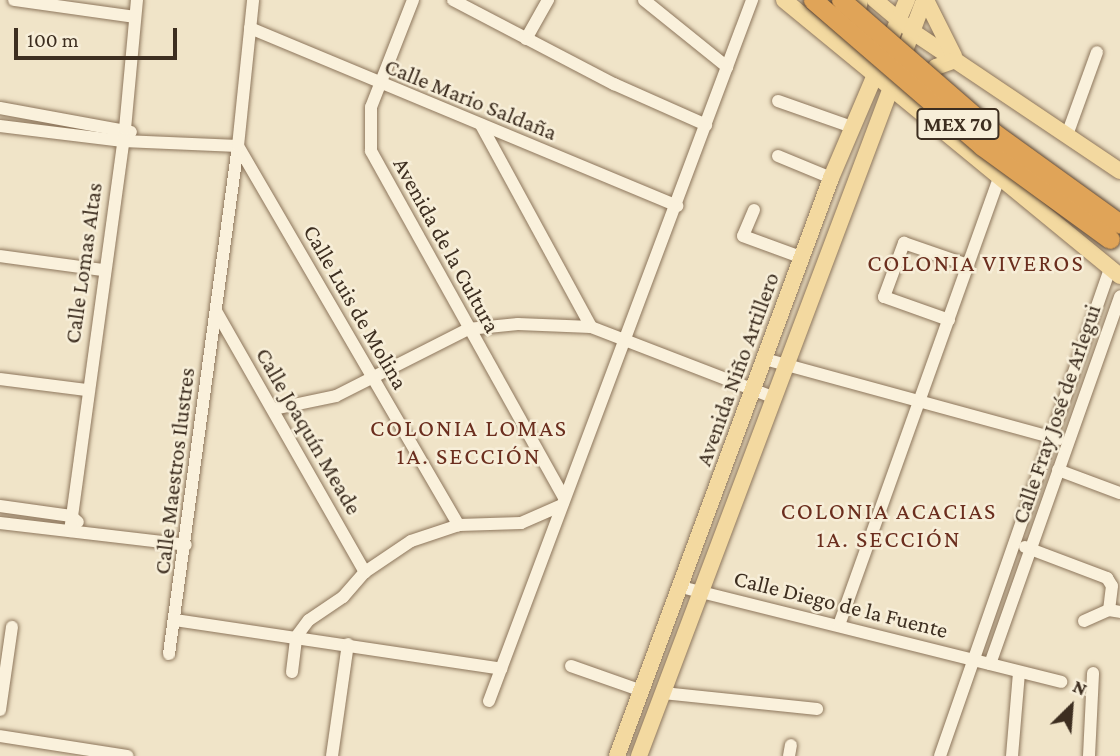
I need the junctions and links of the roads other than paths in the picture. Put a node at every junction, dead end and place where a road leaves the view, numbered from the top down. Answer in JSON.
{"nodes":[{"id":1,"x":13,"y":0,"type":"edge"},
{"id":2,"x":137,"y":0,"type":"edge"},
{"id":3,"x":253,"y":0,"type":"edge"},
{"id":4,"x":413,"y":0,"type":"edge"},
{"id":5,"x":453,"y":0,"type":"edge"},
{"id":6,"x":548,"y":0,"type":"edge"},
{"id":7,"x":644,"y":0,"type":"edge"},
{"id":8,"x":752,"y":0,"type":"edge"},
{"id":9,"x":784,"y":0,"type":"edge"},
{"id":10,"x":813,"y":0,"type":"edge"},
{"id":11,"x":842,"y":0,"type":"edge"},
{"id":12,"x":860,"y":0,"type":"edge"},
{"id":13,"x":875,"y":0,"type":"edge"},
{"id":14,"x":907,"y":0,"type":"edge"},
{"id":15,"x":925,"y":0,"type":"edge"},
{"id":16,"x":135,"y":17,"type":"junction"},
{"id":17,"x":900,"y":21,"type":"junction"},
{"id":18,"x":250,"y":28,"type":"junction"},
{"id":19,"x":913,"y":32,"type":"junction"},
{"id":20,"x":526,"y":39,"type":"junction"},
{"id":21,"x":834,"y":41,"type":"junction"},
{"id":22,"x":1097,"y":52,"type":"dead end"},
{"id":23,"x":957,"y":62,"type":"junction"},
{"id":24,"x":727,"y":67,"type":"junction"},
{"id":25,"x":875,"y":76,"type":"junction"},
{"id":26,"x":378,"y":83,"type":"junction"},
{"id":27,"x":889,"y":88,"type":"junction"},
{"id":28,"x":778,"y":102,"type":"dead end"},
{"id":29,"x":0,"y":108,"type":"edge"},
{"id":30,"x":919,"y":115,"type":"junction"},
{"id":31,"x":481,"y":125,"type":"junction"},
{"id":32,"x":706,"y":125,"type":"junction"},
{"id":33,"x":0,"y":126,"type":"edge"},
{"id":34,"x":852,"y":127,"type":"junction"},
{"id":35,"x":124,"y":135,"type":"junction"},
{"id":36,"x":1067,"y":135,"type":"junction"},
{"id":37,"x":238,"y":146,"type":"junction"},
{"id":38,"x":778,"y":156,"type":"dead end"},
{"id":39,"x":1120,"y":172,"type":"edge"},
{"id":40,"x":831,"y":178,"type":"junction"},
{"id":41,"x":998,"y":180,"type":"junction"},
{"id":42,"x":677,"y":206,"type":"junction"},
{"id":43,"x":754,"y":210,"type":"dead end"},
{"id":44,"x":1115,"y":231,"type":"edge"},
{"id":45,"x":0,"y":256,"type":"edge"},
{"id":46,"x":803,"y":258,"type":"junction"},
{"id":47,"x":968,"y":265,"type":"junction"},
{"id":48,"x":102,"y":270,"type":"junction"},
{"id":49,"x":1115,"y":273,"type":"edge"},
{"id":50,"x":1120,"y":296,"type":"edge"},
{"id":51,"x":216,"y":311,"type":"junction"},
{"id":52,"x":949,"y":320,"type":"junction"},
{"id":53,"x":591,"y":327,"type":"junction"},
{"id":54,"x":468,"y":329,"type":"junction"},
{"id":55,"x":627,"y":340,"type":"junction"},
{"id":56,"x":765,"y":359,"type":"junction"},
{"id":57,"x":785,"y":365,"type":"junction"},
{"id":58,"x":371,"y":375,"type":"junction"},
{"id":59,"x":0,"y":379,"type":"edge"},
{"id":60,"x":86,"y":390,"type":"junction"},
{"id":61,"x":753,"y":390,"type":"junction"},
{"id":62,"x":772,"y":397,"type":"junction"},
{"id":63,"x":918,"y":401,"type":"junction"},
{"id":64,"x":274,"y":410,"type":"junction"},
{"id":65,"x":1052,"y":437,"type":"junction"},
{"id":66,"x":1068,"y":442,"type":"junction"},
{"id":67,"x":1058,"y":470,"type":"junction"},
{"id":68,"x":1120,"y":493,"type":"edge"},
{"id":69,"x":563,"y":501,"type":"junction"},
{"id":70,"x":0,"y":506,"type":"edge"},
{"id":71,"x":71,"y":516,"type":"junction"},
{"id":72,"x":0,"y":523,"type":"edge"},
{"id":73,"x":459,"y":525,"type":"junction"},
{"id":74,"x":88,"y":530,"type":"junction"},
{"id":75,"x":70,"y":531,"type":"junction"},
{"id":76,"x":1014,"y":543,"type":"junction"},
{"id":77,"x":186,"y":545,"type":"junction"},
{"id":78,"x":1031,"y":550,"type":"junction"},
{"id":79,"x":365,"y":572,"type":"junction"},
{"id":80,"x":681,"y":587,"type":"junction"},
{"id":81,"x":700,"y":589,"type":"junction"},
{"id":82,"x":1114,"y":611,"type":"edge"},
{"id":83,"x":175,"y":620,"type":"junction"},
{"id":84,"x":1084,"y":621,"type":"dead end"},
{"id":85,"x":839,"y":625,"type":"junction"},
{"id":86,"x":12,"y":627,"type":"dead end"},
{"id":87,"x":296,"y":637,"type":"junction"},
{"id":88,"x":348,"y":643,"type":"junction"},
{"id":89,"x":169,"y":654,"type":"dead end"},
{"id":90,"x":974,"y":660,"type":"junction"},
{"id":91,"x":990,"y":664,"type":"junction"},
{"id":92,"x":571,"y":666,"type":"dead end"},
{"id":93,"x":501,"y":669,"type":"junction"},
{"id":94,"x":292,"y":672,"type":"dead end"},
{"id":95,"x":1019,"y":672,"type":"junction"},
{"id":96,"x":1093,"y":673,"type":"dead end"},
{"id":97,"x":1061,"y":682,"type":"dead end"},
{"id":98,"x":642,"y":691,"type":"junction"},
{"id":99,"x":663,"y":693,"type":"junction"},
{"id":100,"x":489,"y":701,"type":"dead end"},
{"id":101,"x":817,"y":709,"type":"dead end"},
{"id":102,"x":0,"y":710,"type":"edge"},
{"id":103,"x":0,"y":736,"type":"edge"},
{"id":104,"x":48,"y":750,"type":"edge"},
{"id":105,"x":127,"y":756,"type":"edge"},
{"id":106,"x":332,"y":756,"type":"edge"},
{"id":107,"x":617,"y":756,"type":"edge"},
{"id":108,"x":639,"y":756,"type":"edge"},
{"id":109,"x":940,"y":756,"type":"edge"},
{"id":110,"x":1012,"y":756,"type":"edge"},
{"id":111,"x":1089,"y":756,"type":"edge"}],
"edges":[{"from":1,"to":16,"type":"street"},
{"from":2,"to":16,"type":"street","name":"Calle Lomas Altas"},
{"from":3,"to":18,"type":"street","name":"Calle Maestros Ilustres"},
{"from":4,"to":26,"type":"street","name":"Avenida de la Cultura"},
{"from":5,"to":20,"type":"street"},
{"from":6,"to":20,"type":"street"},
{"from":7,"to":24,"type":"street"},
{"from":8,"to":24,"type":"street"},
{"from":9,"to":21,"type":"main road"},
{"from":10,"to":44,"type":"highway","number":"MEX 70","bridge":true},
{"from":11,"to":44,"type":"highway","number":"MEX 70","bridge":true},
{"from":12,"to":21,"type":"main road"},
{"from":13,"to":17,"type":"main road"},
{"from":14,"to":17,"type":"main road","name":"Avenida Niño Artillero"},
{"from":15,"to":19,"type":"main road","name":"Avenida Niño Artillero"},
{"from":15,"to":23,"type":"main road"},
{"from":16,"to":35,"type":"street","name":"Calle Lomas Altas"},
{"from":17,"to":19,"type":"main road"},
{"from":17,"to":25,"type":"main road","name":"Avenida Niño Artillero"},
{"from":18,"to":26,"type":"street","name":"Calle Mario Saldaña"},
{"from":18,"to":37,"type":"street","name":"Calle Maestros Ilustres"},
{"from":19,"to":23,"type":"main road"},
{"from":19,"to":27,"type":"main road","name":"Avenida Niño Artillero"},
{"from":20,"to":32,"type":"street"},
{"from":21,"to":25,"type":"main road"},
{"from":22,"to":36,"type":"street"},
{"from":23,"to":30,"type":"main road"},
{"from":23,"to":36,"type":"main road"},
{"from":24,"to":32,"type":"street"},
{"from":25,"to":27,"type":"main road"},
{"from":25,"to":34,"type":"main road","name":"Avenida Niño Artillero"},
{"from":26,"to":31,"type":"street","name":"Calle Mario Saldaña"},
{"from":26,"to":54,"type":"street","name":"Avenida de la Cultura"},
{"from":27,"to":30,"type":"main road"},
{"from":27,"to":57,"type":"main road","name":"Avenida Niño Artillero"},
{"from":28,"to":34,"type":"street"},
{"from":29,"to":35,"type":"street"},
{"from":30,"to":41,"type":"main road"},
{"from":31,"to":42,"type":"street","name":"Calle Mario Saldaña"},
{"from":31,"to":53,"type":"street"},
{"from":32,"to":42,"type":"street"},
{"from":33,"to":35,"type":"street"},
{"from":34,"to":40,"type":"main road","name":"Avenida Niño Artillero"},
{"from":35,"to":37,"type":"street"},
{"from":35,"to":48,"type":"street","name":"Calle Lomas Altas"},
{"from":36,"to":39,"type":"main road"},
{"from":37,"to":51,"type":"street","name":"Calle Maestros Ilustres"},
{"from":37,"to":58,"type":"street","name":"Calle Luis de Molina"},
{"from":38,"to":40,"type":"street"},
{"from":40,"to":46,"type":"main road","name":"Avenida Niño Artillero"},
{"from":41,"to":47,"type":"street"},
{"from":41,"to":49,"type":"main road"},
{"from":42,"to":55,"type":"street"},
{"from":43,"to":46,"type":"street"},
{"from":45,"to":48,"type":"street"},
{"from":46,"to":56,"type":"main road","name":"Avenida Niño Artillero"},
{"from":47,"to":52,"type":"street"},
{"from":47,"to":52,"type":"street"},
{"from":48,"to":60,"type":"street","name":"Calle Lomas Altas"},
{"from":49,"to":65,"type":"street","name":"Calle Fray José de Arlegui"},
{"from":50,"to":66,"type":"street","name":"Calle Fray José de Arlegui"},
{"from":51,"to":64,"type":"street","name":"Calle Joaquín Meade"},
{"from":51,"to":77,"type":"street","name":"Calle Maestros Ilustres"},
{"from":52,"to":63,"type":"street"},
{"from":53,"to":54,"type":"street"},
{"from":53,"to":55,"type":"street"},
{"from":54,"to":58,"type":"street"},
{"from":54,"to":69,"type":"street","name":"Avenida de la Cultura"},
{"from":55,"to":61,"type":"street"},
{"from":55,"to":69,"type":"street"},
{"from":56,"to":57,"type":"street"},
{"from":56,"to":61,"type":"main road","name":"Avenida Niño Artillero"},
{"from":57,"to":62,"type":"main road","name":"Avenida Niño Artillero"},
{"from":57,"to":63,"type":"street"},
{"from":58,"to":64,"type":"street"},
{"from":58,"to":73,"type":"street","name":"Calle Luis de Molina"},
{"from":59,"to":60,"type":"street"},
{"from":60,"to":71,"type":"street","name":"Calle Lomas Altas"},
{"from":61,"to":62,"type":"street"},
{"from":61,"to":80,"type":"main road","name":"Avenida Niño Artillero"},
{"from":62,"to":81,"type":"main road","name":"Avenida Niño Artillero"},
{"from":63,"to":65,"type":"street"},
{"from":63,"to":85,"type":"street"},
{"from":64,"to":79,"type":"street","name":"Calle Joaquín Meade"},
{"from":65,"to":66,"type":"street"},
{"from":65,"to":76,"type":"street","name":"Calle Fray José de Arlegui"},
{"from":66,"to":67,"type":"street","name":"Calle Fray José de Arlegui"},
{"from":67,"to":68,"type":"street"},
{"from":67,"to":78,"type":"street","name":"Calle Fray José de Arlegui"},
{"from":69,"to":73,"type":"street"},
{"from":69,"to":93,"type":"street"},
{"from":70,"to":71,"type":"street"},
{"from":71,"to":74,"type":"street"},
{"from":71,"to":75,"type":"street","name":"Calle Lomas Altas"},
{"from":72,"to":75,"type":"street"},
{"from":73,"to":79,"type":"street"},
{"from":74,"to":75,"type":"street"},
{"from":74,"to":77,"type":"street"},
{"from":76,"to":78,"type":"street"},
{"from":76,"to":90,"type":"street","name":"Calle Fray José de Arlegui"},
{"from":77,"to":83,"type":"street","name":"Calle Maestros Ilustres"},
{"from":78,"to":82,"type":"street"},
{"from":78,"to":91,"type":"street","name":"Calle Fray José de Arlegui"},
{"from":79,"to":87,"type":"street"},
{"from":80,"to":81,"type":"street","name":"Calle Diego de la Fuente"},
{"from":80,"to":98,"type":"main road","name":"Avenida Niño Artillero"},
{"from":81,"to":85,"type":"street","name":"Calle Diego de la Fuente"},
{"from":81,"to":99,"type":"main road","name":"Avenida Niño Artillero"},
{"from":82,"to":84,"type":"street"},
{"from":83,"to":87,"type":"street"},
{"from":83,"to":89,"type":"street","name":"Calle Maestros Ilustres"},
{"from":85,"to":90,"type":"street","name":"Calle Diego de la Fuente"},
{"from":86,"to":102,"type":"street"},
{"from":87,"to":88,"type":"street"},
{"from":87,"to":94,"type":"street"},
{"from":88,"to":93,"type":"street"},
{"from":88,"to":106,"type":"street"},
{"from":90,"to":91,"type":"street","name":"Calle Diego de la Fuente"},
{"from":90,"to":109,"type":"street","name":"Calle Fray José de Arlegui"},
{"from":91,"to":95,"type":"street","name":"Calle Diego de la Fuente"},
{"from":92,"to":98,"type":"street"},
{"from":93,"to":100,"type":"street"},
{"from":95,"to":97,"type":"street","name":"Calle Diego de la Fuente"},
{"from":95,"to":110,"type":"street"},
{"from":96,"to":111,"type":"street"},
{"from":98,"to":107,"type":"main road","name":"Avenida Niño Artillero"},
{"from":99,"to":101,"type":"street"},
{"from":99,"to":108,"type":"main road","name":"Avenida Niño Artillero"},
{"from":103,"to":104,"type":"street"},
{"from":104,"to":105,"type":"street"}]}
